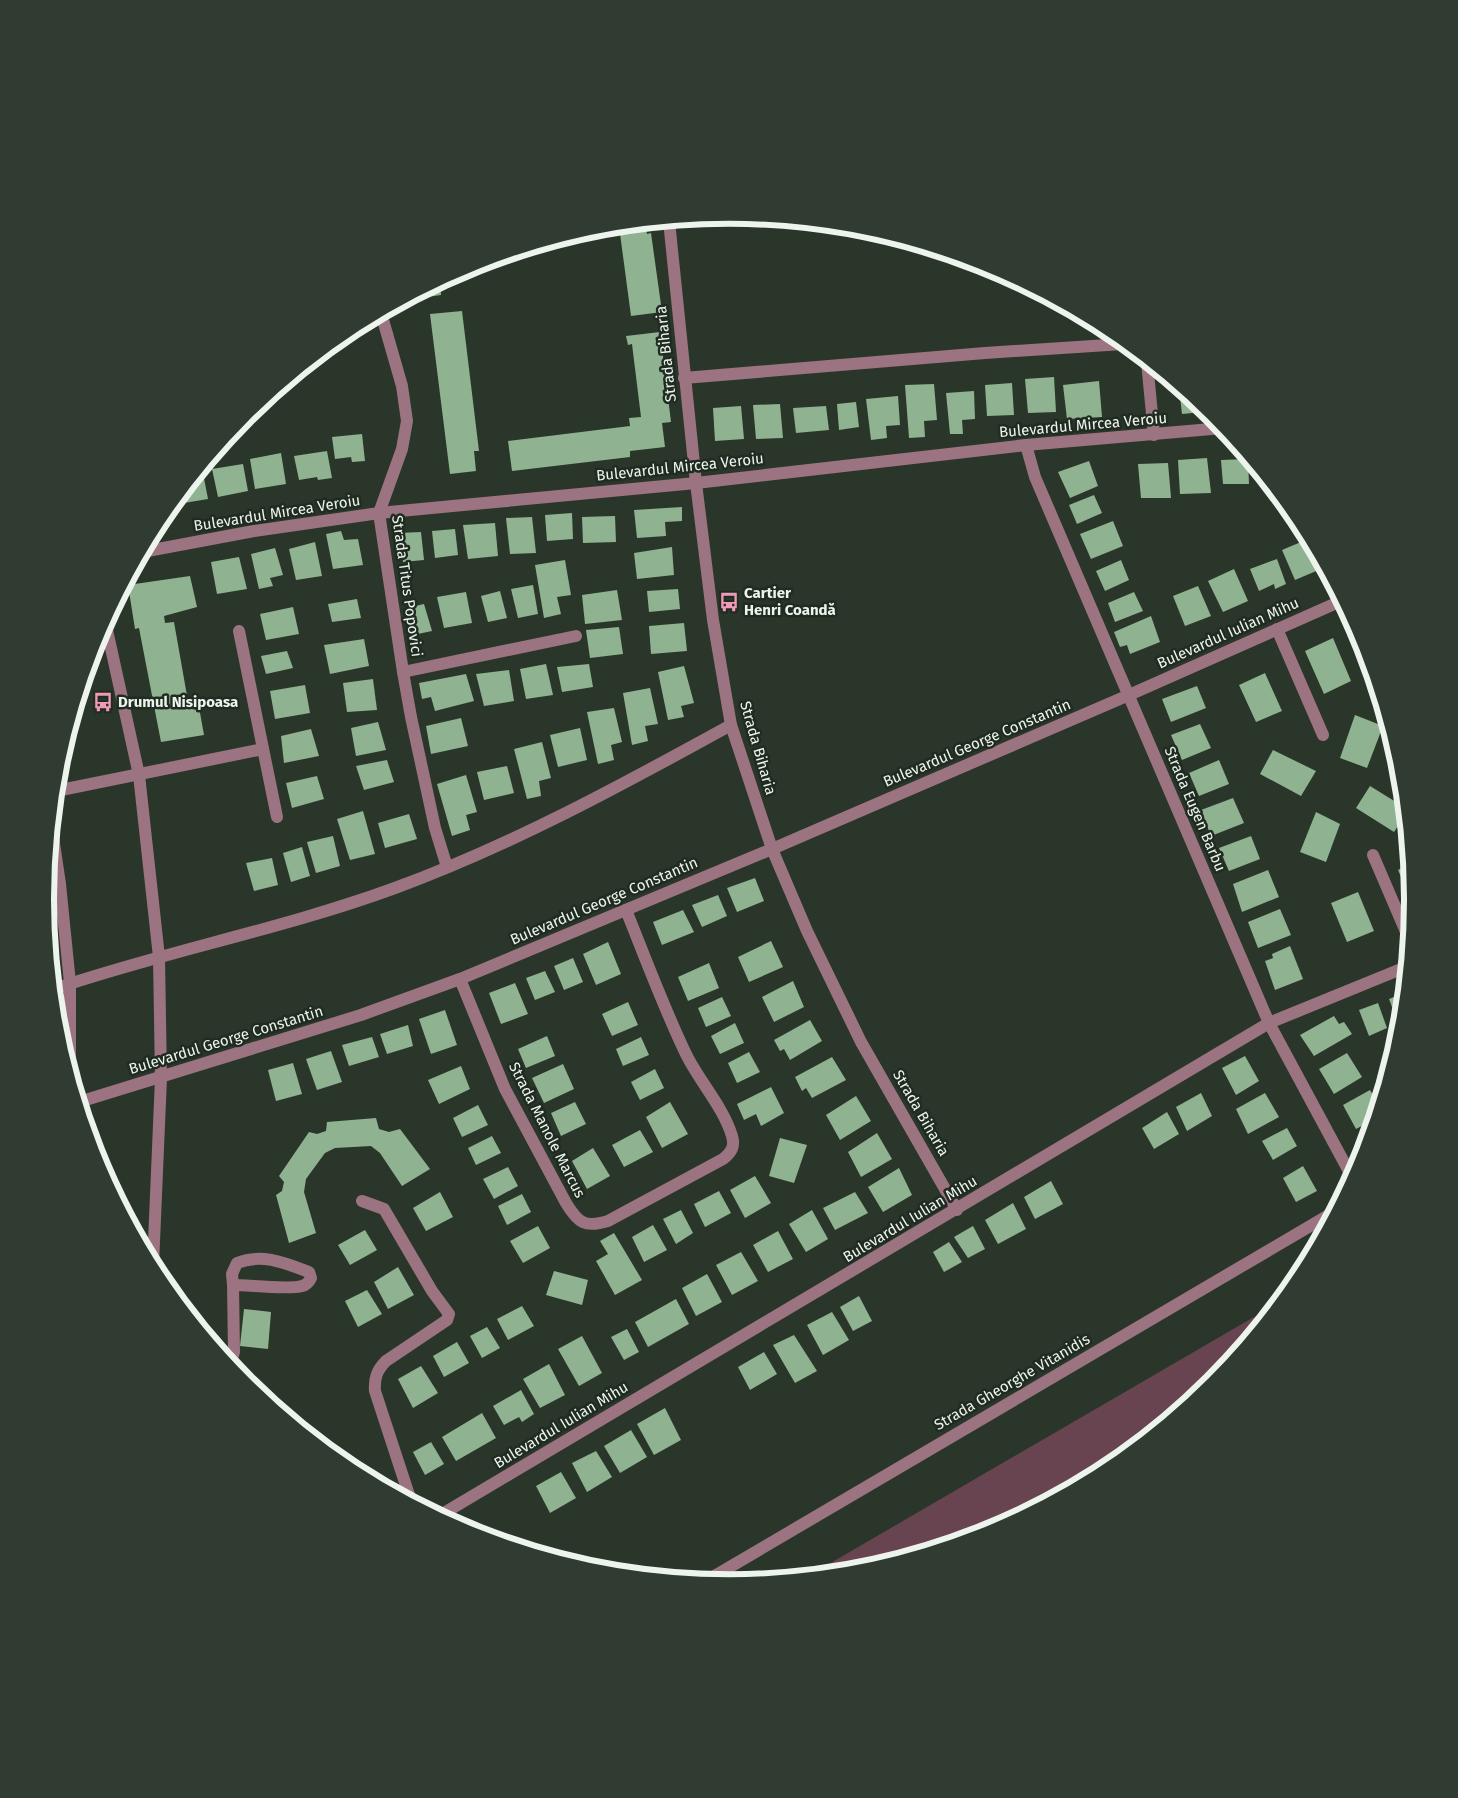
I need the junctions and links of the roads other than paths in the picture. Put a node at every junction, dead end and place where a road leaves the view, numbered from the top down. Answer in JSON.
{"nodes":[{"id":1,"x":670,"y":227,"type":"edge"},
{"id":2,"x":383,"y":319,"type":"edge"},
{"id":3,"x":1114,"y":345,"type":"edge"},
{"id":4,"x":1148,"y":369,"type":"edge"},
{"id":5,"x":684,"y":378,"type":"junction"},
{"id":6,"x":1213,"y":429,"type":"edge"},
{"id":7,"x":1154,"y":435,"type":"junction"},
{"id":8,"x":1026,"y":445,"type":"junction"},
{"id":9,"x":696,"y":483,"type":"junction"},
{"id":10,"x":379,"y":513,"type":"junction"},
{"id":11,"x":151,"y":550,"type":"edge"},
{"id":12,"x":1336,"y":603,"type":"edge"},
{"id":13,"x":1277,"y":629,"type":"junction"},
{"id":14,"x":239,"y":631,"type":"dead end"},
{"id":15,"x":108,"y":633,"type":"edge"},
{"id":16,"x":576,"y":636,"type":"dead end"},
{"id":17,"x":403,"y":672,"type":"junction"},
{"id":18,"x":1129,"y":695,"type":"junction"},
{"id":19,"x":732,"y":725,"type":"junction"},
{"id":20,"x":1324,"y":735,"type":"dead end"},
{"id":21,"x":263,"y":750,"type":"junction"},
{"id":22,"x":139,"y":775,"type":"junction"},
{"id":23,"x":63,"y":790,"type":"edge"},
{"id":24,"x":277,"y":817,"type":"dead end"},
{"id":25,"x":772,"y":849,"type":"junction"},
{"id":26,"x":55,"y":852,"type":"edge"},
{"id":27,"x":1373,"y":855,"type":"dead end"},
{"id":28,"x":447,"y":867,"type":"junction"},
{"id":29,"x":626,"y":910,"type":"junction"},
{"id":30,"x":1403,"y":926,"type":"edge"},
{"id":31,"x":159,"y":957,"type":"junction"},
{"id":32,"x":1400,"y":969,"type":"edge"},
{"id":33,"x":460,"y":979,"type":"junction"},
{"id":34,"x":70,"y":983,"type":"junction"},
{"id":35,"x":60,"y":987,"type":"edge"},
{"id":36,"x":1269,"y":1023,"type":"junction"},
{"id":37,"x":70,"y":1044,"type":"edge"},
{"id":38,"x":161,"y":1078,"type":"junction"},
{"id":39,"x":85,"y":1100,"type":"edge"},
{"id":40,"x":1348,"y":1169,"type":"edge"},
{"id":41,"x":362,"y":1201,"type":"dead end"},
{"id":42,"x":957,"y":1210,"type":"junction"},
{"id":43,"x":1324,"y":1218,"type":"edge"},
{"id":44,"x":154,"y":1252,"type":"edge"},
{"id":45,"x":233,"y":1284,"type":"junction"},
{"id":46,"x":233,"y":1356,"type":"edge"},
{"id":47,"x":408,"y":1493,"type":"edge"},
{"id":48,"x":446,"y":1512,"type":"edge"},
{"id":49,"x":718,"y":1574,"type":"edge"}],
"edges":[{"from":1,"to":5,"type":"street","name":"Strada Biharia"},
{"from":2,"to":10,"type":"street","name":"Strada Titus Popovici"},
{"from":3,"to":5,"type":"street"},
{"from":4,"to":7,"type":"street"},
{"from":5,"to":9,"type":"street","name":"Strada Biharia"},
{"from":6,"to":7,"type":"street","name":"Bulevardul Mircea Veroiu"},
{"from":7,"to":8,"type":"street","name":"Bulevardul Mircea Veroiu"},
{"from":8,"to":9,"type":"street","name":"Bulevardul Mircea Veroiu"},
{"from":8,"to":18,"type":"street","name":"Strada Eugen Barbu"},
{"from":9,"to":10,"type":"street","name":"Bulevardul Mircea Veroiu"},
{"from":9,"to":19,"type":"street","name":"Strada Biharia"},
{"from":10,"to":11,"type":"street","name":"Bulevardul Mircea Veroiu"},
{"from":10,"to":17,"type":"street","name":"Strada Titus Popovici"},
{"from":12,"to":13,"type":"street","name":"Bulevardul Iulian Mihu"},
{"from":13,"to":18,"type":"street","name":"Bulevardul Iulian Mihu"},
{"from":13,"to":20,"type":"street"},
{"from":14,"to":21,"type":"street"},
{"from":15,"to":22,"type":"street"},
{"from":16,"to":17,"type":"street"},
{"from":17,"to":28,"type":"street","name":"Strada Titus Popovici"},
{"from":18,"to":25,"type":"street","name":"Bulevardul George Constantin"},
{"from":18,"to":36,"type":"street","name":"Strada Eugen Barbu"},
{"from":19,"to":25,"type":"street","name":"Strada Biharia"},
{"from":19,"to":28,"type":"street"},
{"from":21,"to":22,"type":"street"},
{"from":21,"to":24,"type":"street"},
{"from":22,"to":23,"type":"street"},
{"from":22,"to":31,"type":"street"},
{"from":25,"to":29,"type":"street","name":"Bulevardul George Constantin"},
{"from":25,"to":42,"type":"street","name":"Strada Biharia"},
{"from":26,"to":34,"type":"street"},
{"from":27,"to":30,"type":"street"},
{"from":28,"to":31,"type":"street"},
{"from":29,"to":33,"type":"street","name":"Bulevardul George Constantin"},
{"from":29,"to":33,"type":"street","name":"Strada Manole Marcus"},
{"from":31,"to":34,"type":"street"},
{"from":31,"to":38,"type":"street"},
{"from":32,"to":36,"type":"street","name":"Bulevardul Iulian Mihu"},
{"from":33,"to":38,"type":"street","name":"Bulevardul George Constantin"},
{"from":34,"to":35,"type":"street"},
{"from":34,"to":37,"type":"street"},
{"from":36,"to":40,"type":"street","name":"Strada Eugen Barbu"},
{"from":36,"to":42,"type":"street","name":"Bulevardul Iulian Mihu"},
{"from":38,"to":39,"type":"street","name":"Bulevardul George Constantin"},
{"from":38,"to":44,"type":"street"},
{"from":41,"to":47,"type":"street"},
{"from":42,"to":48,"type":"street","name":"Bulevardul Iulian Mihu"},
{"from":43,"to":49,"type":"street","name":"Strada Gheorghe Vitanidis"},
{"from":45,"to":45,"type":"street"},
{"from":45,"to":46,"type":"street"}]}
